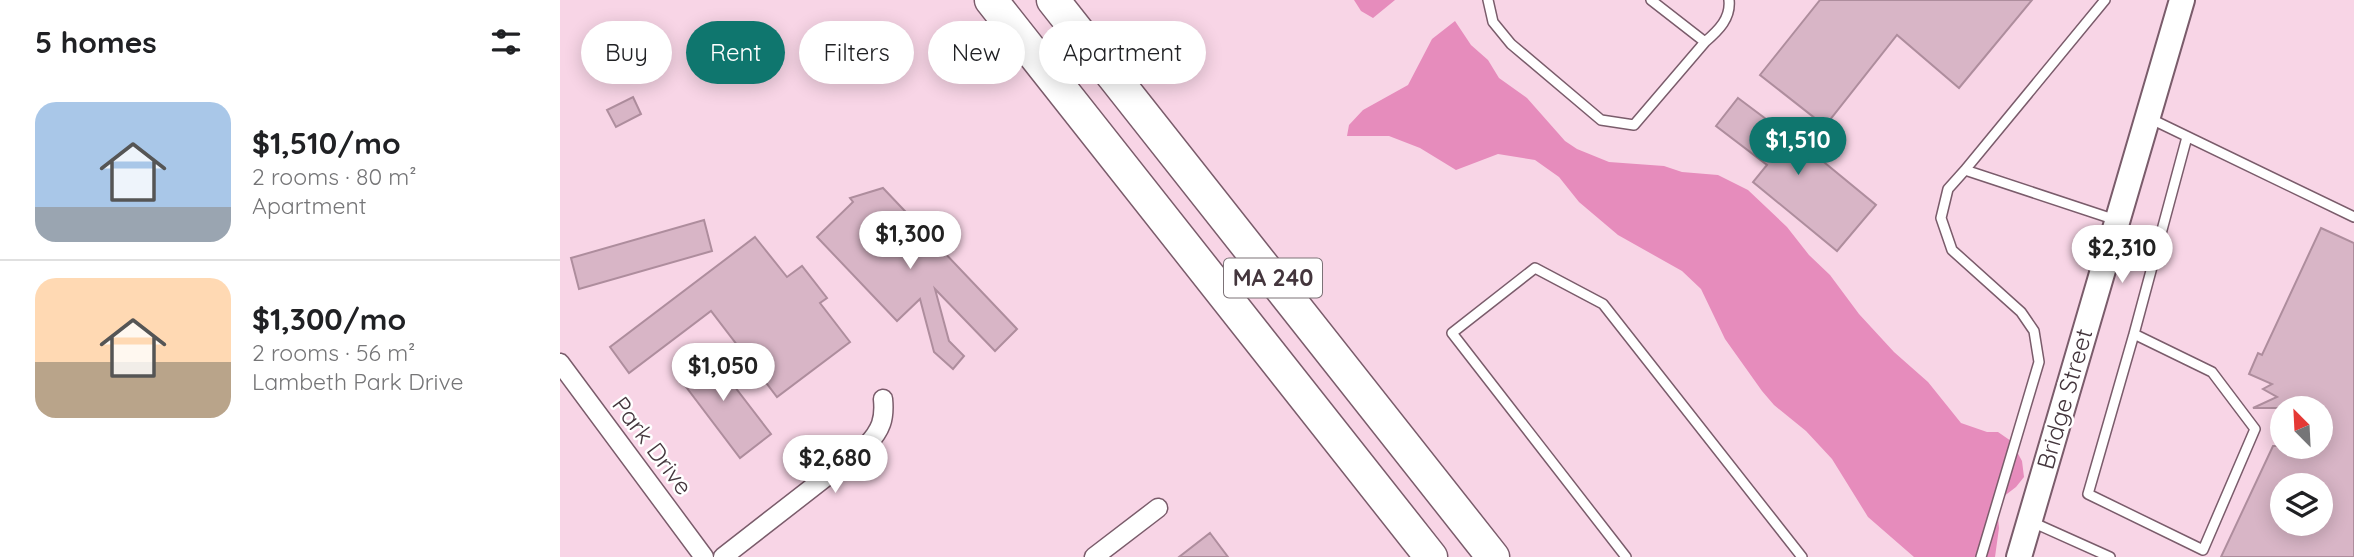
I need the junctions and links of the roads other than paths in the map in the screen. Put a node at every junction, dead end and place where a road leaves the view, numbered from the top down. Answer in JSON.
{"nodes":[{"id":1,"x":991,"y":0,"type":"edge"},
{"id":2,"x":1053,"y":0,"type":"edge"},
{"id":3,"x":1488,"y":0,"type":"edge"},
{"id":4,"x":1651,"y":0,"type":"edge"},
{"id":5,"x":1729,"y":0,"type":"edge"},
{"id":6,"x":2105,"y":0,"type":"edge"},
{"id":7,"x":2182,"y":0,"type":"edge"},
{"id":8,"x":1705,"y":42,"type":"junction"},
{"id":9,"x":2148,"y":117,"type":"junction"},
{"id":10,"x":2187,"y":137,"type":"junction"},
{"id":11,"x":1965,"y":170,"type":"junction"},
{"id":12,"x":2354,"y":217,"type":"edge"},
{"id":13,"x":2118,"y":221,"type":"junction"},
{"id":14,"x":2134,"y":334,"type":"junction"},
{"id":15,"x":560,"y":363,"type":"edge"},
{"id":16,"x":883,"y":399,"type":"dead end"},
{"id":17,"x":1158,"y":508,"type":"dead end"},
{"id":18,"x":2029,"y":521,"type":"junction"},
{"id":19,"x":704,"y":557,"type":"edge"},
{"id":20,"x":723,"y":557,"type":"edge"},
{"id":21,"x":1094,"y":557,"type":"edge"},
{"id":22,"x":1431,"y":557,"type":"edge"},
{"id":23,"x":1493,"y":557,"type":"edge"},
{"id":24,"x":1626,"y":557,"type":"edge"},
{"id":25,"x":1802,"y":557,"type":"edge"},
{"id":26,"x":1982,"y":557,"type":"edge"},
{"id":27,"x":2019,"y":557,"type":"edge"},
{"id":28,"x":2110,"y":557,"type":"edge"}],
"edges":[{"from":1,"to":22,"type":"highway","number":"MA 240"},
{"from":2,"to":23,"type":"highway","number":"MA 240"},
{"from":3,"to":8,"type":"lane"},
{"from":4,"to":8,"type":"lane"},
{"from":5,"to":8,"type":"lane"},
{"from":6,"to":11,"type":"lane"},
{"from":7,"to":9,"type":"street","name":"Bridge Street"},
{"from":9,"to":10,"type":"lane"},
{"from":9,"to":13,"type":"street","name":"Bridge Street"},
{"from":10,"to":12,"type":"lane"},
{"from":10,"to":14,"type":"lane"},
{"from":11,"to":13,"type":"lane"},
{"from":11,"to":26,"type":"lane"},
{"from":13,"to":18,"type":"street","name":"Bridge Street"},
{"from":14,"to":14,"type":"lane"},
{"from":15,"to":19,"type":"street","name":"Park Drive"},
{"from":16,"to":20,"type":"street"},
{"from":17,"to":21,"type":"street"},
{"from":18,"to":27,"type":"street","name":"Bridge Street"},
{"from":18,"to":28,"type":"lane"},
{"from":24,"to":25,"type":"lane"}]}
